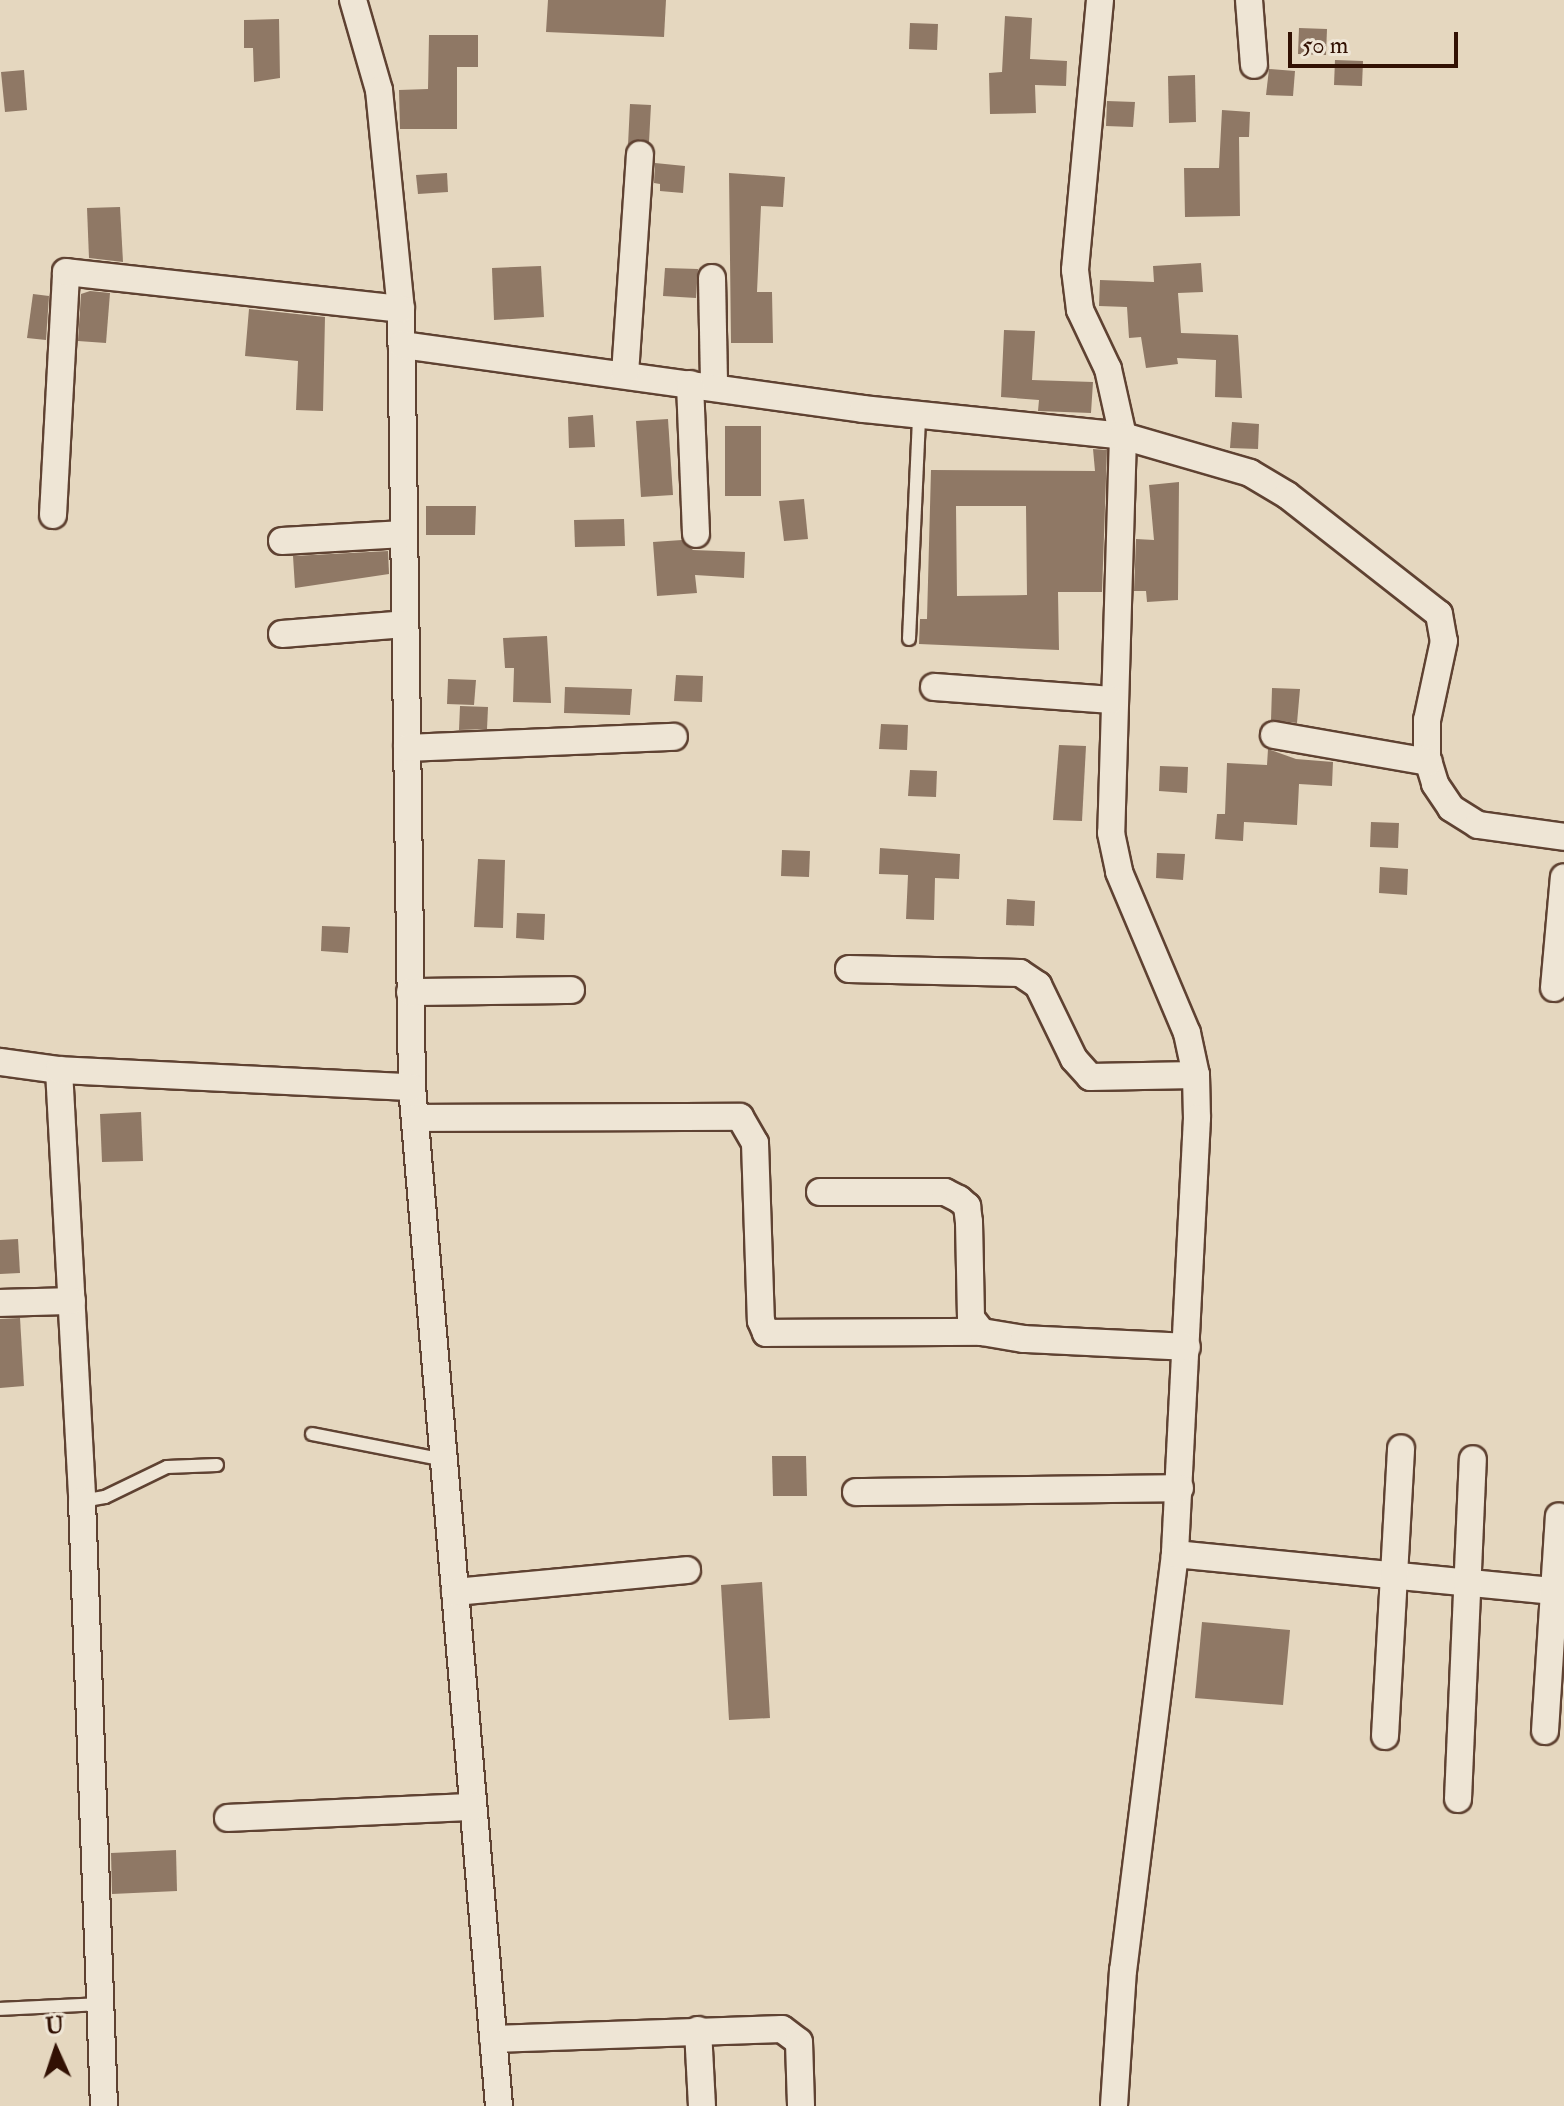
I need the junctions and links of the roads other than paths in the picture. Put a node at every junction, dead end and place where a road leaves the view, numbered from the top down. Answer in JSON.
{"nodes":[{"id":1,"x":353,"y":0,"type":"edge"},
{"id":2,"x":1100,"y":0,"type":"edge"},
{"id":3,"x":1249,"y":0,"type":"edge"},
{"id":4,"x":1254,"y":65,"type":"dead end"},
{"id":5,"x":640,"y":155,"type":"dead end"},
{"id":6,"x":712,"y":278,"type":"dead end"},
{"id":7,"x":401,"y":309,"type":"junction"},
{"id":8,"x":402,"y":345,"type":"junction"},
{"id":9,"x":625,"y":374,"type":"junction"},
{"id":10,"x":702,"y":386,"type":"junction"},
{"id":11,"x":919,"y":415,"type":"junction"},
{"id":12,"x":1123,"y":436,"type":"junction"},
{"id":13,"x":53,"y":515,"type":"dead end"},
{"id":14,"x":404,"y":534,"type":"junction"},
{"id":15,"x":696,"y":534,"type":"dead end"},
{"id":16,"x":282,"y":541,"type":"dead end"},
{"id":17,"x":405,"y":624,"type":"junction"},
{"id":18,"x":282,"y":634,"type":"dead end"},
{"id":19,"x":909,"y":639,"type":"dead end"},
{"id":20,"x":934,"y":687,"type":"dead end"},
{"id":21,"x":1113,"y":700,"type":"junction"},
{"id":22,"x":1274,"y":735,"type":"dead end"},
{"id":23,"x":674,"y":737,"type":"dead end"},
{"id":24,"x":407,"y":748,"type":"junction"},
{"id":25,"x":1429,"y":762,"type":"junction"},
{"id":26,"x":1564,"y":837,"type":"edge"},
{"id":27,"x":1564,"y":877,"type":"edge"},
{"id":28,"x":849,"y":969,"type":"dead end"},
{"id":29,"x":1554,"y":988,"type":"dead end"},
{"id":30,"x":571,"y":990,"type":"dead end"},
{"id":31,"x":410,"y":992,"type":"junction"},
{"id":32,"x":0,"y":1062,"type":"edge"},
{"id":33,"x":59,"y":1070,"type":"junction"},
{"id":34,"x":1196,"y":1075,"type":"junction"},
{"id":35,"x":412,"y":1087,"type":"junction"},
{"id":36,"x":415,"y":1118,"type":"junction"},
{"id":37,"x":820,"y":1192,"type":"dead end"},
{"id":38,"x":72,"y":1301,"type":"junction"},
{"id":39,"x":0,"y":1303,"type":"edge"},
{"id":40,"x":982,"y":1332,"type":"junction"},
{"id":41,"x":1187,"y":1347,"type":"junction"},
{"id":42,"x":312,"y":1434,"type":"dead end"},
{"id":43,"x":1401,"y":1448,"type":"dead end"},
{"id":44,"x":440,"y":1459,"type":"junction"},
{"id":45,"x":1473,"y":1459,"type":"dead end"},
{"id":46,"x":217,"y":1465,"type":"dead end"},
{"id":47,"x":1180,"y":1488,"type":"junction"},
{"id":48,"x":856,"y":1492,"type":"dead end"},
{"id":49,"x":82,"y":1501,"type":"junction"},
{"id":50,"x":1559,"y":1516,"type":"dead end"},
{"id":51,"x":1175,"y":1554,"type":"junction"},
{"id":52,"x":687,"y":1570,"type":"dead end"},
{"id":53,"x":1394,"y":1575,"type":"junction"},
{"id":54,"x":1469,"y":1583,"type":"junction"},
{"id":55,"x":455,"y":1592,"type":"junction"},
{"id":56,"x":1560,"y":1592,"type":"edge"},
{"id":57,"x":1545,"y":1731,"type":"dead end"},
{"id":58,"x":1385,"y":1736,"type":"dead end"},
{"id":59,"x":1458,"y":1799,"type":"dead end"},
{"id":60,"x":473,"y":1807,"type":"junction"},
{"id":61,"x":228,"y":1818,"type":"dead end"},
{"id":62,"x":101,"y":2004,"type":"junction"},
{"id":63,"x":0,"y":2009,"type":"edge"},
{"id":64,"x":698,"y":2030,"type":"junction"},
{"id":65,"x":493,"y":2039,"type":"junction"},
{"id":66,"x":104,"y":2106,"type":"edge"},
{"id":67,"x":499,"y":2106,"type":"edge"},
{"id":68,"x":702,"y":2106,"type":"edge"},
{"id":69,"x":801,"y":2106,"type":"edge"},
{"id":70,"x":1114,"y":2106,"type":"edge"}],
"edges":[{"from":1,"to":7,"type":"street"},
{"from":2,"to":12,"type":"street"},
{"from":3,"to":4,"type":"street"},
{"from":5,"to":9,"type":"street"},
{"from":6,"to":10,"type":"street"},
{"from":7,"to":8,"type":"street"},
{"from":7,"to":13,"type":"street"},
{"from":8,"to":9,"type":"street"},
{"from":8,"to":14,"type":"street"},
{"from":9,"to":10,"type":"street"},
{"from":10,"to":11,"type":"street"},
{"from":10,"to":15,"type":"street"},
{"from":11,"to":12,"type":"street"},
{"from":11,"to":19,"type":"lane"},
{"from":12,"to":21,"type":"street"},
{"from":12,"to":25,"type":"street"},
{"from":14,"to":16,"type":"street"},
{"from":14,"to":17,"type":"street"},
{"from":17,"to":18,"type":"street"},
{"from":17,"to":24,"type":"street"},
{"from":20,"to":21,"type":"street"},
{"from":21,"to":34,"type":"street"},
{"from":22,"to":25,"type":"street"},
{"from":23,"to":24,"type":"street"},
{"from":24,"to":31,"type":"street"},
{"from":25,"to":26,"type":"street"},
{"from":27,"to":29,"type":"street"},
{"from":28,"to":34,"type":"street"},
{"from":30,"to":31,"type":"street"},
{"from":31,"to":35,"type":"street"},
{"from":32,"to":33,"type":"street"},
{"from":33,"to":35,"type":"street"},
{"from":33,"to":38,"type":"street"},
{"from":34,"to":41,"type":"street"},
{"from":35,"to":36,"type":"street"},
{"from":36,"to":40,"type":"street"},
{"from":36,"to":44,"type":"street"},
{"from":37,"to":40,"type":"street"},
{"from":38,"to":39,"type":"street"},
{"from":38,"to":49,"type":"street"},
{"from":40,"to":41,"type":"street"},
{"from":41,"to":47,"type":"street"},
{"from":42,"to":44,"type":"lane"},
{"from":43,"to":53,"type":"street"},
{"from":44,"to":55,"type":"street"},
{"from":45,"to":54,"type":"street"},
{"from":46,"to":49,"type":"lane"},
{"from":47,"to":48,"type":"street"},
{"from":47,"to":51,"type":"street"},
{"from":49,"to":62,"type":"street"},
{"from":50,"to":56,"type":"street"},
{"from":51,"to":53,"type":"street"},
{"from":51,"to":70,"type":"street"},
{"from":52,"to":55,"type":"street"},
{"from":53,"to":54,"type":"street"},
{"from":53,"to":58,"type":"street"},
{"from":54,"to":56,"type":"street"},
{"from":54,"to":59,"type":"street"},
{"from":55,"to":60,"type":"street"},
{"from":56,"to":57,"type":"street"},
{"from":60,"to":61,"type":"street"},
{"from":60,"to":65,"type":"street"},
{"from":62,"to":63,"type":"lane"},
{"from":62,"to":66,"type":"street"},
{"from":64,"to":65,"type":"street"},
{"from":64,"to":68,"type":"street"},
{"from":64,"to":69,"type":"street"},
{"from":65,"to":67,"type":"street"}]}
